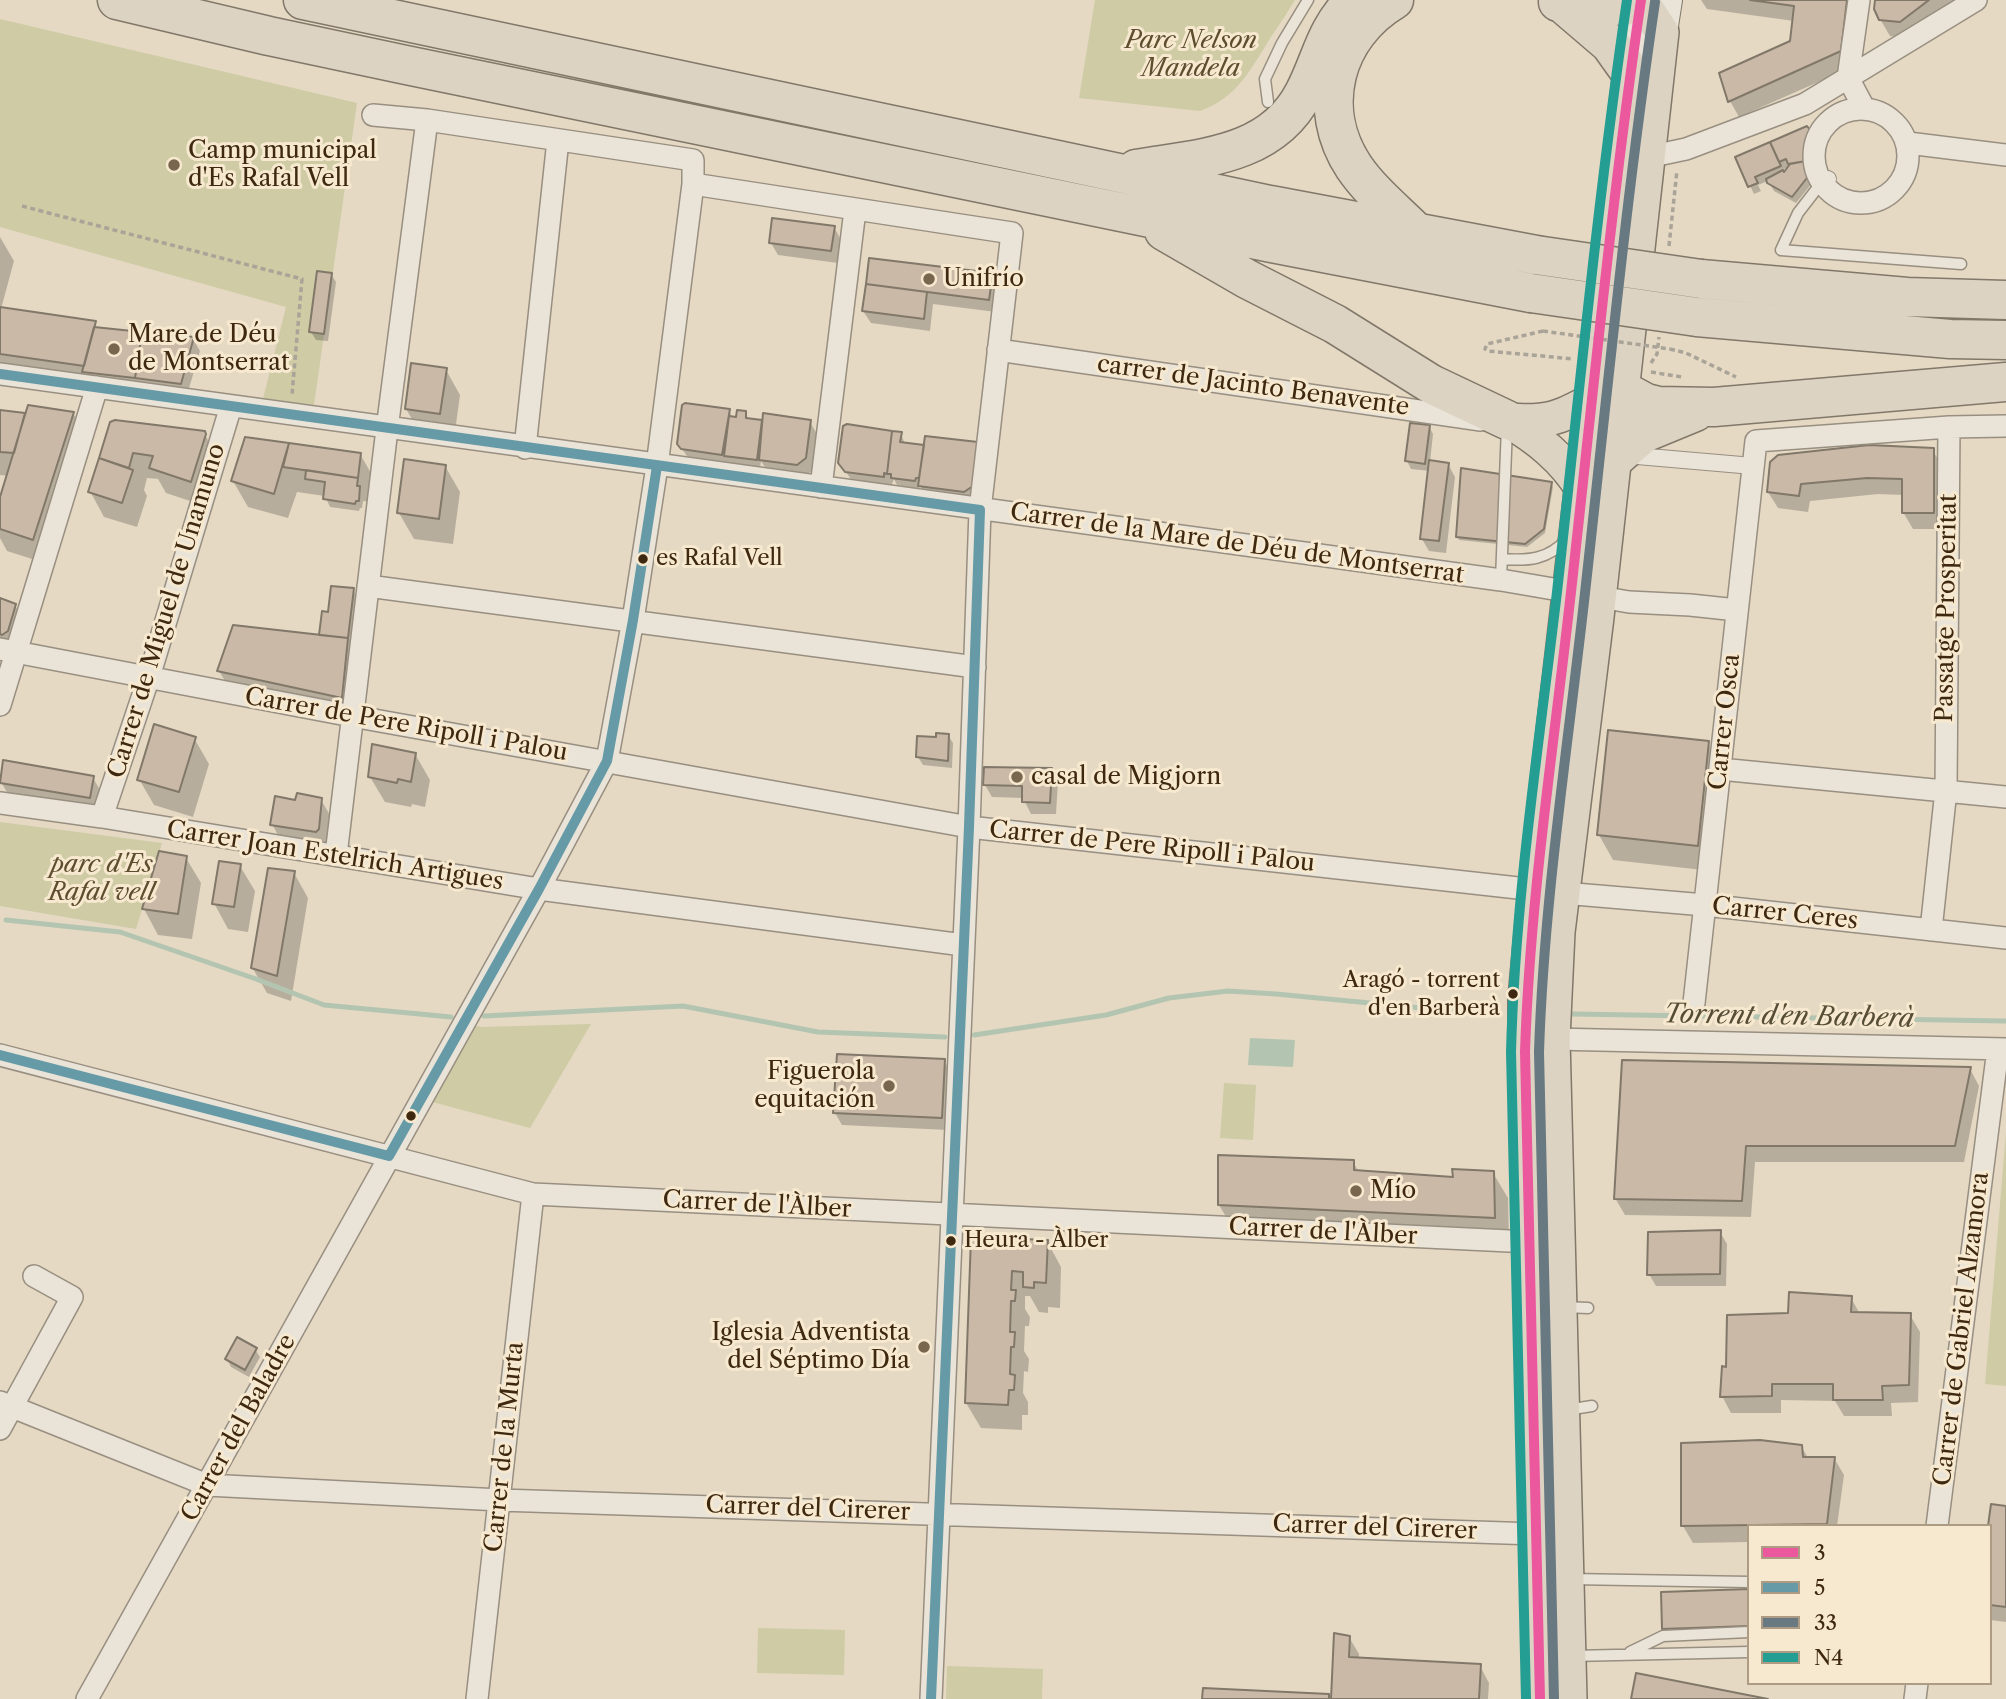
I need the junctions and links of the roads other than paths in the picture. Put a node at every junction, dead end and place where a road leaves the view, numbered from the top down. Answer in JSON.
{"nodes":[{"id":1,"x":117,"y":0,"type":"edge"},
{"id":2,"x":303,"y":0,"type":"edge"},
{"id":3,"x":1308,"y":0,"type":"edge"},
{"id":4,"x":1354,"y":0,"type":"edge"},
{"id":5,"x":1394,"y":0,"type":"edge"},
{"id":6,"x":1641,"y":0,"type":"edge"},
{"id":7,"x":1858,"y":0,"type":"edge"},
{"id":8,"x":1976,"y":0,"type":"edge"},
{"id":9,"x":1553,"y":1,"type":"edge"},
{"id":10,"x":1665,"y":16,"type":"edge"},
{"id":11,"x":1630,"y":72,"type":"junction"},
{"id":12,"x":1849,"y":78,"type":"junction"},
{"id":13,"x":1268,"y":102,"type":"dead end"},
{"id":14,"x":1865,"y":111,"type":"junction"},
{"id":15,"x":373,"y":115,"type":"dead end"},
{"id":16,"x":427,"y":120,"type":"junction"},
{"id":17,"x":558,"y":140,"type":"junction"},
{"id":18,"x":1905,"y":144,"type":"junction"},
{"id":19,"x":2006,"y":155,"type":"edge"},
{"id":20,"x":1648,"y":157,"type":"junction"},
{"id":21,"x":1117,"y":172,"type":"junction"},
{"id":22,"x":1825,"y":181,"type":"junction"},
{"id":23,"x":693,"y":184,"type":"junction"},
{"id":24,"x":855,"y":210,"type":"junction"},
{"id":25,"x":1135,"y":215,"type":"junction"},
{"id":26,"x":1417,"y":233,"type":"junction"},
{"id":27,"x":1961,"y":264,"type":"dead end"},
{"id":28,"x":2006,"y":300,"type":"edge"},
{"id":29,"x":2006,"y":340,"type":"edge"},
{"id":30,"x":998,"y":350,"type":"junction"},
{"id":31,"x":0,"y":374,"type":"edge"},
{"id":32,"x":2006,"y":382,"type":"edge"},
{"id":33,"x":97,"y":387,"type":"junction"},
{"id":34,"x":1621,"y":387,"type":"junction"},
{"id":35,"x":1727,"y":395,"type":"junction"},
{"id":36,"x":231,"y":405,"type":"junction"},
{"id":37,"x":1507,"y":420,"type":"junction"},
{"id":38,"x":2006,"y":426,"type":"edge"},
{"id":39,"x":1949,"y":427,"type":"junction"},
{"id":40,"x":387,"y":429,"type":"junction"},
{"id":41,"x":525,"y":448,"type":"junction"},
{"id":42,"x":1625,"y":457,"type":"junction"},
{"id":43,"x":657,"y":466,"type":"junction"},
{"id":44,"x":1753,"y":466,"type":"junction"},
{"id":45,"x":821,"y":487,"type":"junction"},
{"id":46,"x":1582,"y":489,"type":"junction"},
{"id":47,"x":980,"y":510,"type":"junction"},
{"id":48,"x":1578,"y":522,"type":"junction"},
{"id":49,"x":1502,"y":569,"type":"junction"},
{"id":50,"x":368,"y":586,"type":"junction"},
{"id":51,"x":1585,"y":594,"type":"junction"},
{"id":52,"x":1737,"y":610,"type":"junction"},
{"id":53,"x":634,"y":621,"type":"junction"},
{"id":54,"x":9,"y":651,"type":"edge"},
{"id":55,"x":975,"y":667,"type":"junction"},
{"id":56,"x":149,"y":677,"type":"junction"},
{"id":57,"x":0,"y":705,"type":"edge"},
{"id":58,"x":352,"y":716,"type":"junction"},
{"id":59,"x":607,"y":761,"type":"junction"},
{"id":60,"x":1720,"y":769,"type":"junction"},
{"id":61,"x":1946,"y":790,"type":"junction"},
{"id":62,"x":2006,"y":797,"type":"edge"},
{"id":63,"x":0,"y":803,"type":"edge"},
{"id":64,"x":102,"y":817,"type":"junction"},
{"id":65,"x":969,"y":827,"type":"junction"},
{"id":66,"x":336,"y":855,"type":"junction"},
{"id":67,"x":538,"y":889,"type":"junction"},
{"id":68,"x":1549,"y":892,"type":"junction"},
{"id":69,"x":1705,"y":905,"type":"junction"},
{"id":70,"x":1931,"y":930,"type":"junction"},
{"id":71,"x":2006,"y":938,"type":"edge"},
{"id":72,"x":963,"y":945,"type":"junction"},
{"id":73,"x":1694,"y":1003,"type":"dead end"},
{"id":74,"x":1553,"y":1039,"type":"junction"},
{"id":75,"x":2002,"y":1049,"type":"edge"},
{"id":76,"x":0,"y":1055,"type":"edge"},
{"id":77,"x":389,"y":1156,"type":"junction"},
{"id":78,"x":533,"y":1194,"type":"junction"},
{"id":79,"x":953,"y":1214,"type":"junction"},
{"id":80,"x":1544,"y":1248,"type":"junction"},
{"id":81,"x":34,"y":1276,"type":"dead end"},
{"id":82,"x":6,"y":1405,"type":"edge"},
{"id":83,"x":0,"y":1429,"type":"edge"},
{"id":84,"x":207,"y":1485,"type":"junction"},
{"id":85,"x":500,"y":1500,"type":"junction"},
{"id":86,"x":940,"y":1513,"type":"junction"},
{"id":87,"x":1565,"y":1514,"type":"junction"},
{"id":88,"x":1937,"y":1524,"type":"edge"},
{"id":89,"x":1535,"y":1534,"type":"junction"},
{"id":90,"x":1567,"y":1579,"type":"junction"},
{"id":91,"x":1747,"y":1582,"type":"edge"},
{"id":92,"x":1747,"y":1632,"type":"edge"},
{"id":93,"x":1747,"y":1651,"type":"edge"},
{"id":94,"x":1624,"y":1655,"type":"junction"},
{"id":95,"x":1569,"y":1657,"type":"junction"},
{"id":96,"x":87,"y":1699,"type":"edge"},
{"id":97,"x":477,"y":1699,"type":"edge"},
{"id":98,"x":931,"y":1699,"type":"edge"},
{"id":99,"x":1540,"y":1699,"type":"edge"},
{"id":100,"x":1570,"y":1699,"type":"edge"}],
"edges":[{"from":1,"to":25,"type":"highway"},
{"from":2,"to":21,"type":"highway"},
{"from":3,"to":13,"type":"lane"},
{"from":4,"to":21,"type":"highway"},
{"from":5,"to":26,"type":"highway"},
{"from":6,"to":9,"type":"highway"},
{"from":6,"to":10,"type":"main road"},
{"from":6,"to":11,"type":"main road"},
{"from":7,"to":12,"type":"street"},
{"from":8,"to":12,"type":"street"},
{"from":9,"to":11,"type":"highway"},
{"from":10,"to":20,"type":"main road"},
{"from":11,"to":34,"type":"main road"},
{"from":12,"to":14,"type":"street"},
{"from":12,"to":20,"type":"street"},
{"from":14,"to":18,"type":"street"},
{"from":14,"to":22,"type":"street"},
{"from":15,"to":16,"type":"street"},
{"from":16,"to":17,"type":"street"},
{"from":16,"to":40,"type":"street"},
{"from":17,"to":23,"type":"street"},
{"from":17,"to":41,"type":"street"},
{"from":18,"to":19,"type":"street"},
{"from":18,"to":22,"type":"street"},
{"from":20,"to":34,"type":"main road"},
{"from":21,"to":26,"type":"highway"},
{"from":22,"to":27,"type":"lane"},
{"from":23,"to":24,"type":"street"},
{"from":23,"to":43,"type":"street"},
{"from":24,"to":30,"type":"street"},
{"from":24,"to":45,"type":"street"},
{"from":25,"to":29,"type":"highway","bridge":true},
{"from":25,"to":37,"type":"highway"},
{"from":26,"to":28,"type":"highway","bridge":true},
{"from":30,"to":37,"type":"street","name":"carrer de Jacinto Benavente"},
{"from":30,"to":47,"type":"street"},
{"from":31,"to":33,"type":"street","name":"Carrer de la Mare de Déu de Montserrat"},
{"from":32,"to":35,"type":"highway"},
{"from":33,"to":36,"type":"street","name":"Carrer de la Mare de Déu de Montserrat"},
{"from":33,"to":54,"type":"street"},
{"from":34,"to":35,"type":"highway"},
{"from":34,"to":37,"type":"main road"},
{"from":34,"to":42,"type":"main road"},
{"from":34,"to":46,"type":"main road"},
{"from":35,"to":42,"type":"highway"},
{"from":36,"to":40,"type":"street","name":"Carrer de la Mare de Déu de Montserrat"},
{"from":36,"to":56,"type":"street","name":"Carrer de Miguel de Unamuno"},
{"from":37,"to":46,"type":"main road"},
{"from":37,"to":49,"type":"lane"},
{"from":38,"to":39,"type":"street"},
{"from":39,"to":44,"type":"street","name":"Carrer Osca"},
{"from":39,"to":61,"type":"street","name":"Passatge Prosperitat"},
{"from":40,"to":41,"type":"street","name":"Carrer de la Mare de Déu de Montserrat"},
{"from":40,"to":50,"type":"street"},
{"from":41,"to":43,"type":"street","name":"Carrer de la Mare de Déu de Montserrat"},
{"from":42,"to":44,"type":"street"},
{"from":42,"to":51,"type":"main road"},
{"from":43,"to":45,"type":"street","name":"Carrer de la Mare de Déu de Montserrat"},
{"from":43,"to":53,"type":"street"},
{"from":44,"to":52,"type":"street","name":"Carrer Osca"},
{"from":45,"to":47,"type":"street","name":"Carrer de la Mare de Déu de Montserrat"},
{"from":46,"to":48,"type":"main road"},
{"from":47,"to":49,"type":"street","name":"Carrer de la Mare de Déu de Montserrat"},
{"from":47,"to":55,"type":"street"},
{"from":48,"to":49,"type":"lane"},
{"from":48,"to":51,"type":"main road"},
{"from":49,"to":51,"type":"street","name":"Carrer de la Mare de Déu de Montserrat"},
{"from":50,"to":53,"type":"street"},
{"from":50,"to":58,"type":"street"},
{"from":51,"to":52,"type":"street","name":"Carrer de la Mare de Déu de Montserrat"},
{"from":51,"to":68,"type":"main road"},
{"from":52,"to":60,"type":"street","name":"Carrer Osca"},
{"from":53,"to":55,"type":"street"},
{"from":53,"to":59,"type":"street"},
{"from":54,"to":56,"type":"street","name":"Carrer de Pere Ripoll i Palou"},
{"from":54,"to":57,"type":"street"},
{"from":55,"to":65,"type":"street"},
{"from":56,"to":58,"type":"street","name":"Carrer de Pere Ripoll i Palou"},
{"from":56,"to":64,"type":"street","name":"Carrer de Miguel de Unamuno"},
{"from":58,"to":59,"type":"street","name":"Carrer de Pere Ripoll i Palou"},
{"from":58,"to":66,"type":"street"},
{"from":59,"to":65,"type":"street","name":"Carrer de Pere Ripoll i Palou"},
{"from":59,"to":67,"type":"street"},
{"from":60,"to":61,"type":"street"},
{"from":60,"to":69,"type":"street","name":"Carrer Osca"},
{"from":61,"to":62,"type":"street"},
{"from":61,"to":70,"type":"street","name":"Passatge Prosperitat"},
{"from":63,"to":64,"type":"street","name":"Carrer Joan Estelrich Artigues"},
{"from":64,"to":66,"type":"street","name":"Carrer Joan Estelrich Artigues"},
{"from":65,"to":68,"type":"street","name":"Carrer de Pere Ripoll i Palou"},
{"from":65,"to":72,"type":"street"},
{"from":66,"to":67,"type":"street","name":"Carrer Joan Estelrich Artigues"},
{"from":67,"to":72,"type":"street","name":"Carrer Joan Estelrich Artigues"},
{"from":67,"to":77,"type":"street"},
{"from":68,"to":69,"type":"street","name":"Carrer Ceres"},
{"from":68,"to":74,"type":"main road"},
{"from":68,"to":80,"type":"main road"},
{"from":69,"to":70,"type":"street","name":"Carrer Ceres"},
{"from":69,"to":73,"type":"street","name":"Carrer Osca"},
{"from":70,"to":71,"type":"street","name":"Carrer Ceres"},
{"from":72,"to":79,"type":"street"},
{"from":74,"to":75,"type":"street"},
{"from":74,"to":80,"type":"main road"},
{"from":75,"to":88,"type":"street","name":"Carrer de Gabriel Alzamora"},
{"from":76,"to":77,"type":"street","name":"Carrer de l'Àlber"},
{"from":77,"to":78,"type":"street","name":"Carrer de l'Àlber"},
{"from":77,"to":84,"type":"street","name":"Carrer del Baladre"},
{"from":78,"to":79,"type":"street","name":"Carrer de l'Àlber"},
{"from":78,"to":85,"type":"street","name":"Carrer de la Murta"},
{"from":79,"to":80,"type":"street","name":"Carrer de l'Àlber"},
{"from":79,"to":86,"type":"street"},
{"from":80,"to":87,"type":"main road"},
{"from":80,"to":89,"type":"main road"},
{"from":81,"to":82,"type":"street"},
{"from":82,"to":83,"type":"street"},
{"from":82,"to":84,"type":"street","name":"Carrer del Cirerer"},
{"from":84,"to":85,"type":"street","name":"Carrer del Cirerer"},
{"from":84,"to":96,"type":"street","name":"Carrer del Baladre"},
{"from":85,"to":86,"type":"street","name":"Carrer del Cirerer"},
{"from":85,"to":97,"type":"street","name":"Carrer de la Murta"},
{"from":86,"to":89,"type":"street","name":"Carrer del Cirerer"},
{"from":86,"to":98,"type":"street"},
{"from":87,"to":89,"type":"main road"},
{"from":87,"to":90,"type":"main road"},
{"from":89,"to":99,"type":"main road"},
{"from":90,"to":91,"type":"lane"},
{"from":90,"to":95,"type":"main road"},
{"from":92,"to":94,"type":"lane"},
{"from":93,"to":94,"type":"lane"},
{"from":94,"to":95,"type":"lane"},
{"from":95,"to":100,"type":"main road"}]}
